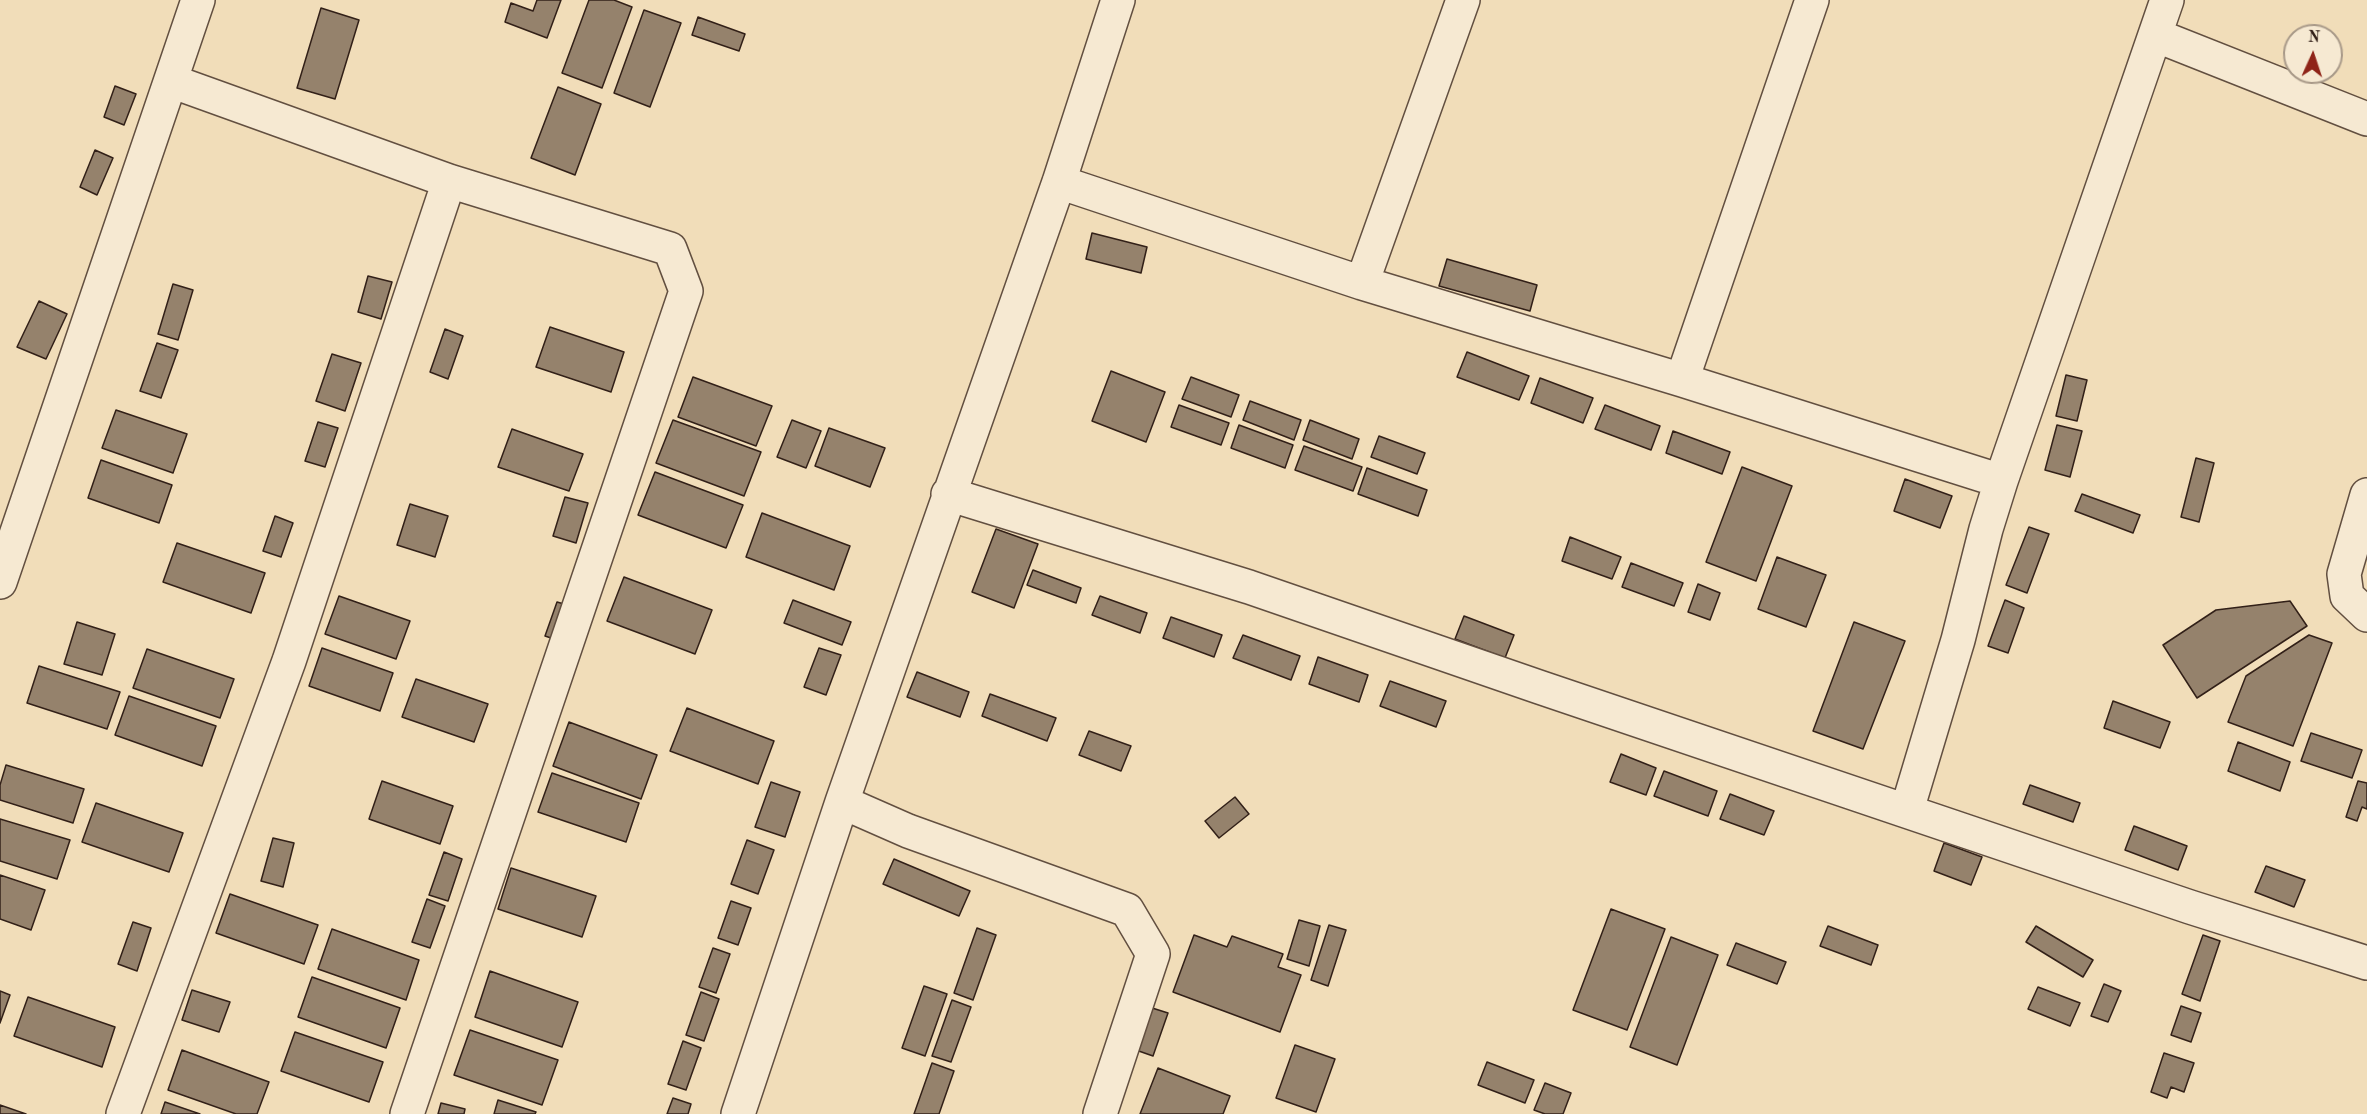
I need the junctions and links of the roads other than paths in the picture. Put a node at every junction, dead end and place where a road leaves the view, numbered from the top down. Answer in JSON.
{"nodes":[{"id":1,"x":198,"y":0,"type":"edge"},
{"id":2,"x":1118,"y":0,"type":"edge"},
{"id":3,"x":1463,"y":0,"type":"edge"},
{"id":4,"x":1812,"y":0,"type":"edge"},
{"id":5,"x":2167,"y":0,"type":"edge"},
{"id":6,"x":2155,"y":35,"type":"junction"},
{"id":7,"x":171,"y":81,"type":"junction"},
{"id":8,"x":2367,"y":119,"type":"edge"},
{"id":9,"x":449,"y":181,"type":"junction"},
{"id":10,"x":1059,"y":182,"type":"junction"},
{"id":11,"x":1362,"y":283,"type":"junction"},
{"id":12,"x":1682,"y":380,"type":"junction"},
{"id":13,"x":2001,"y":481,"type":"junction"},
{"id":14,"x":948,"y":494,"type":"junction"},
{"id":15,"x":2367,"y":495,"type":"edge"},
{"id":16,"x":0,"y":582,"type":"edge"},
{"id":17,"x":2367,"y":615,"type":"edge"},
{"id":18,"x":842,"y":802,"type":"junction"},
{"id":19,"x":1907,"y":810,"type":"junction"},
{"id":20,"x":2367,"y":963,"type":"edge"},
{"id":21,"x":123,"y":1114,"type":"edge"},
{"id":22,"x":407,"y":1114,"type":"edge"},
{"id":23,"x":738,"y":1114,"type":"edge"},
{"id":24,"x":1100,"y":1114,"type":"edge"}],
"edges":[{"from":1,"to":7,"type":"street"},
{"from":2,"to":10,"type":"street"},
{"from":3,"to":11,"type":"street"},
{"from":4,"to":12,"type":"street"},
{"from":5,"to":6,"type":"street"},
{"from":6,"to":8,"type":"street"},
{"from":6,"to":13,"type":"street"},
{"from":7,"to":9,"type":"street"},
{"from":7,"to":16,"type":"street"},
{"from":9,"to":21,"type":"street"},
{"from":9,"to":22,"type":"street"},
{"from":10,"to":11,"type":"street"},
{"from":10,"to":14,"type":"street"},
{"from":11,"to":12,"type":"street"},
{"from":12,"to":13,"type":"street"},
{"from":13,"to":19,"type":"street"},
{"from":14,"to":18,"type":"street"},
{"from":14,"to":19,"type":"street"},
{"from":15,"to":17,"type":"street"},
{"from":18,"to":23,"type":"street"},
{"from":18,"to":24,"type":"street"},
{"from":19,"to":20,"type":"street"}]}
